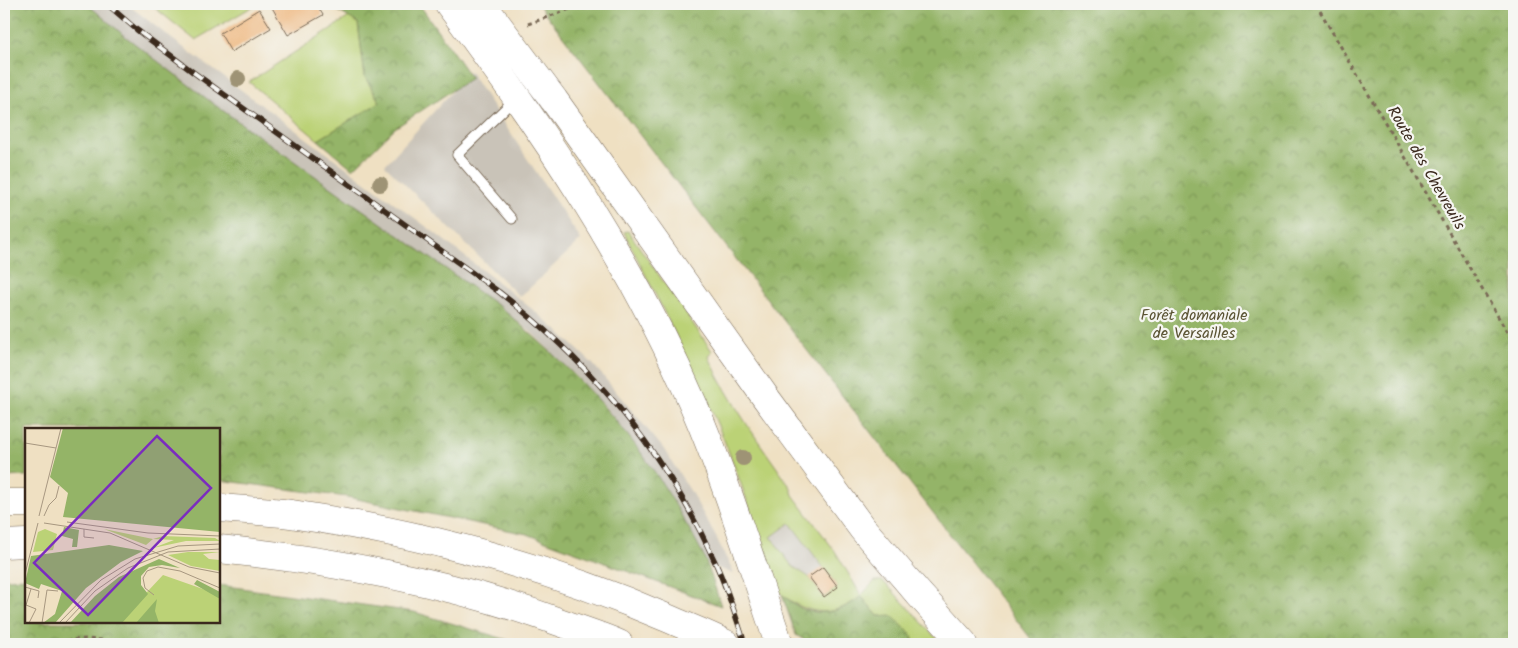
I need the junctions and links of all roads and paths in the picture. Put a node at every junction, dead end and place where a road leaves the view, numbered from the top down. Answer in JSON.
{"nodes":[{"id":1,"x":449,"y":4,"type":"edge"},
{"id":2,"x":482,"y":4,"type":"edge"},
{"id":3,"x":584,"y":4,"type":"edge"},
{"id":4,"x":1316,"y":4,"type":"edge"},
{"id":5,"x":525,"y":25,"type":"dead end"},
{"id":6,"x":517,"y":97,"type":"junction"},
{"id":7,"x":512,"y":219,"type":"dead end"},
{"id":8,"x":1514,"y":344,"type":"edge"},
{"id":9,"x":4,"y":503,"type":"edge"},
{"id":10,"x":25,"y":503,"type":"edge"},
{"id":11,"x":220,"y":508,"type":"edge"},
{"id":12,"x":25,"y":543,"type":"edge"},
{"id":13,"x":4,"y":544,"type":"edge"},
{"id":14,"x":220,"y":548,"type":"edge"},
{"id":15,"x":18,"y":644,"type":"edge"},
{"id":16,"x":160,"y":644,"type":"edge"},
{"id":17,"x":619,"y":644,"type":"edge"},
{"id":18,"x":726,"y":644,"type":"edge"},
{"id":19,"x":779,"y":644,"type":"edge"},
{"id":20,"x":964,"y":644,"type":"edge"}],
"edges":[{"from":1,"to":6,"type":"highway"},
{"from":2,"to":20,"type":"highway"},
{"from":3,"to":5,"type":"path"},
{"from":4,"to":8,"type":"path","name":"Route des Chevreuils"},
{"from":6,"to":7,"type":"lane"},
{"from":6,"to":19,"type":"highway"},
{"from":9,"to":10,"type":"highway"},
{"from":11,"to":18,"type":"highway"},
{"from":12,"to":13,"type":"highway"},
{"from":14,"to":17,"type":"highway"},
{"from":15,"to":16,"type":"path"}]}
